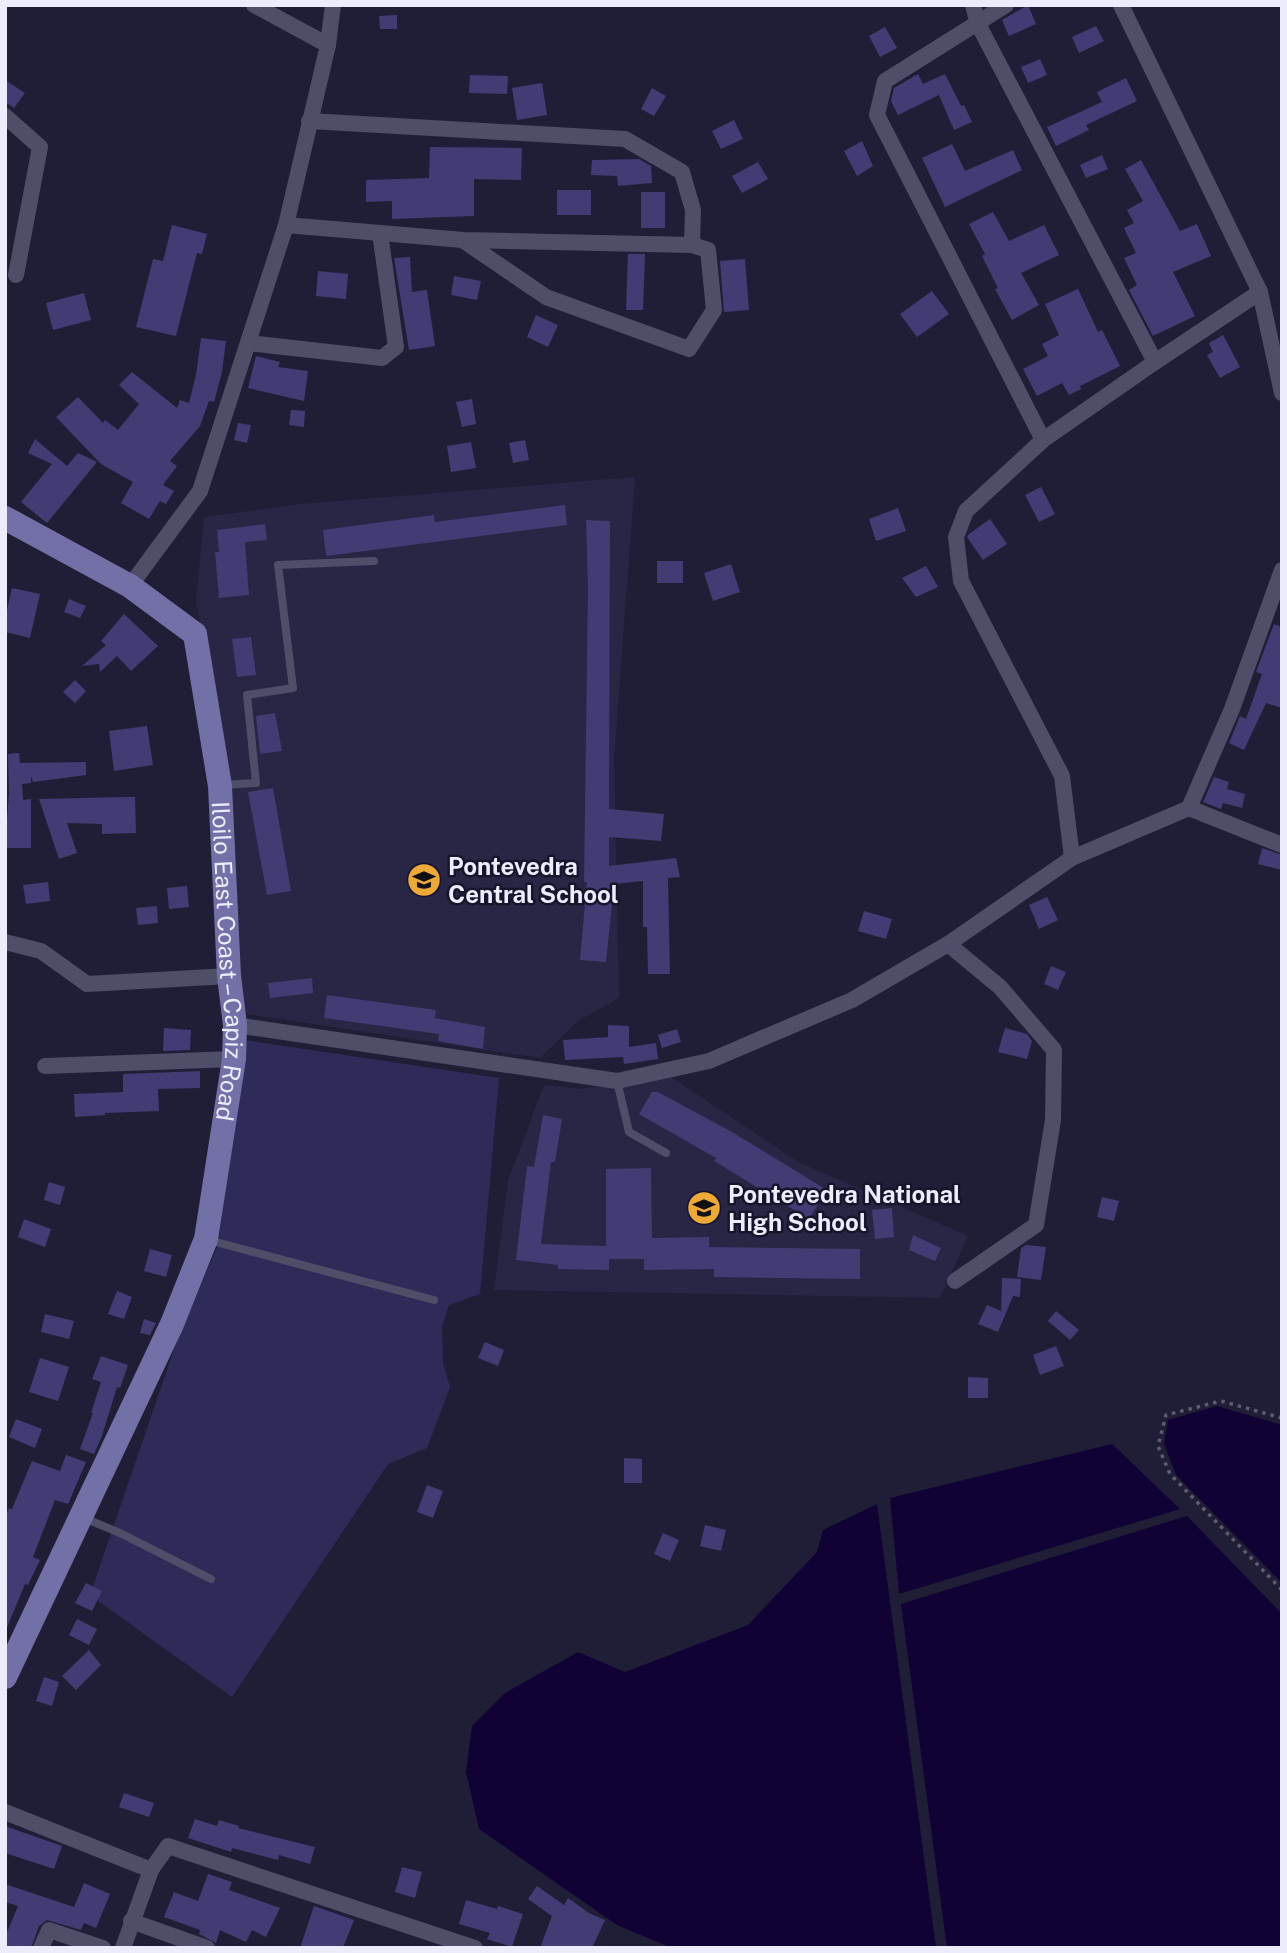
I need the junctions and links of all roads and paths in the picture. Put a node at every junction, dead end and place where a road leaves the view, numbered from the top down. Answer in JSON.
{"nodes":[{"id":1,"x":254,"y":5,"type":"edge"},
{"id":2,"x":333,"y":5,"type":"edge"},
{"id":3,"x":973,"y":5,"type":"edge"},
{"id":4,"x":1006,"y":5,"type":"edge"},
{"id":5,"x":1121,"y":5,"type":"edge"},
{"id":6,"x":978,"y":24,"type":"junction"},
{"id":7,"x":328,"y":45,"type":"junction"},
{"id":8,"x":5,"y":116,"type":"edge"},
{"id":9,"x":309,"y":121,"type":"junction"},
{"id":10,"x":286,"y":225,"type":"junction"},
{"id":11,"x":380,"y":233,"type":"junction"},
{"id":12,"x":463,"y":240,"type":"junction"},
{"id":13,"x":692,"y":245,"type":"junction"},
{"id":14,"x":16,"y":275,"type":"dead end"},
{"id":15,"x":1259,"y":292,"type":"junction"},
{"id":16,"x":248,"y":343,"type":"junction"},
{"id":17,"x":1155,"y":362,"type":"junction"},
{"id":18,"x":1282,"y":393,"type":"edge"},
{"id":19,"x":1043,"y":440,"type":"junction"},
{"id":20,"x":5,"y":519,"type":"edge"},
{"id":21,"x":374,"y":561,"type":"dead end"},
{"id":22,"x":1282,"y":570,"type":"edge"},
{"id":23,"x":131,"y":586,"type":"junction"},
{"id":24,"x":220,"y":786,"type":"junction"},
{"id":25,"x":1189,"y":808,"type":"junction"},
{"id":26,"x":1282,"y":845,"type":"edge"},
{"id":27,"x":1072,"y":858,"type":"junction"},
{"id":28,"x":5,"y":942,"type":"edge"},
{"id":29,"x":948,"y":944,"type":"junction"},
{"id":30,"x":229,"y":976,"type":"junction"},
{"id":31,"x":235,"y":1025,"type":"junction"},
{"id":32,"x":234,"y":1059,"type":"junction"},
{"id":33,"x":45,"y":1066,"type":"dead end"},
{"id":34,"x":617,"y":1081,"type":"junction"},
{"id":35,"x":667,"y":1153,"type":"dead end"},
{"id":36,"x":206,"y":1240,"type":"junction"},
{"id":37,"x":955,"y":1281,"type":"dead end"},
{"id":38,"x":434,"y":1300,"type":"dead end"},
{"id":39,"x":1282,"y":1418,"type":"edge"},
{"id":40,"x":81,"y":1516,"type":"junction"},
{"id":41,"x":211,"y":1579,"type":"dead end"},
{"id":42,"x":1282,"y":1590,"type":"edge"},
{"id":43,"x":5,"y":1678,"type":"edge"},
{"id":44,"x":5,"y":1812,"type":"edge"},
{"id":45,"x":151,"y":1870,"type":"junction"},
{"id":46,"x":131,"y":1921,"type":"junction"},
{"id":47,"x":41,"y":1948,"type":"edge"},
{"id":48,"x":103,"y":1948,"type":"edge"},
{"id":49,"x":123,"y":1948,"type":"edge"},
{"id":50,"x":207,"y":1948,"type":"edge"},
{"id":51,"x":475,"y":1948,"type":"edge"}],
"edges":[{"from":1,"to":7,"type":"street"},
{"from":2,"to":7,"type":"street"},
{"from":3,"to":6,"type":"street"},
{"from":4,"to":6,"type":"street"},
{"from":5,"to":15,"type":"street"},
{"from":6,"to":17,"type":"street"},
{"from":6,"to":19,"type":"street"},
{"from":7,"to":9,"type":"street"},
{"from":8,"to":14,"type":"street"},
{"from":9,"to":10,"type":"street"},
{"from":9,"to":13,"type":"street"},
{"from":10,"to":11,"type":"street"},
{"from":10,"to":16,"type":"street"},
{"from":11,"to":12,"type":"street"},
{"from":11,"to":16,"type":"street"},
{"from":12,"to":13,"type":"street"},
{"from":12,"to":13,"type":"street"},
{"from":15,"to":17,"type":"street"},
{"from":15,"to":18,"type":"street"},
{"from":16,"to":23,"type":"street"},
{"from":17,"to":19,"type":"street"},
{"from":19,"to":27,"type":"street"},
{"from":20,"to":23,"type":"main road","name":"Iloilo East Coast – Capiz Road"},
{"from":21,"to":24,"type":"lane"},
{"from":22,"to":25,"type":"street"},
{"from":23,"to":24,"type":"main road","name":"Iloilo East Coast – Capiz Road"},
{"from":24,"to":30,"type":"main road","name":"Iloilo East Coast – Capiz Road"},
{"from":25,"to":26,"type":"street"},
{"from":25,"to":27,"type":"street"},
{"from":27,"to":29,"type":"street"},
{"from":28,"to":30,"type":"street"},
{"from":29,"to":34,"type":"street"},
{"from":29,"to":37,"type":"street"},
{"from":30,"to":31,"type":"main road","name":"Iloilo East Coast – Capiz Road"},
{"from":31,"to":32,"type":"main road","name":"Iloilo East Coast – Capiz Road"},
{"from":31,"to":34,"type":"street"},
{"from":32,"to":33,"type":"street"},
{"from":32,"to":36,"type":"main road","name":"Iloilo East Coast – Capiz Road"},
{"from":34,"to":35,"type":"lane"},
{"from":36,"to":38,"type":"lane"},
{"from":36,"to":40,"type":"main road","name":"Iloilo East Coast – Capiz Road"},
{"from":39,"to":42,"type":"path"},
{"from":40,"to":41,"type":"lane"},
{"from":40,"to":43,"type":"main road","name":"Iloilo East Coast – Capiz Road"},
{"from":44,"to":45,"type":"street"},
{"from":45,"to":46,"type":"street"},
{"from":45,"to":51,"type":"street"},
{"from":46,"to":49,"type":"street"},
{"from":46,"to":50,"type":"street"},
{"from":47,"to":48,"type":"street"}]}
